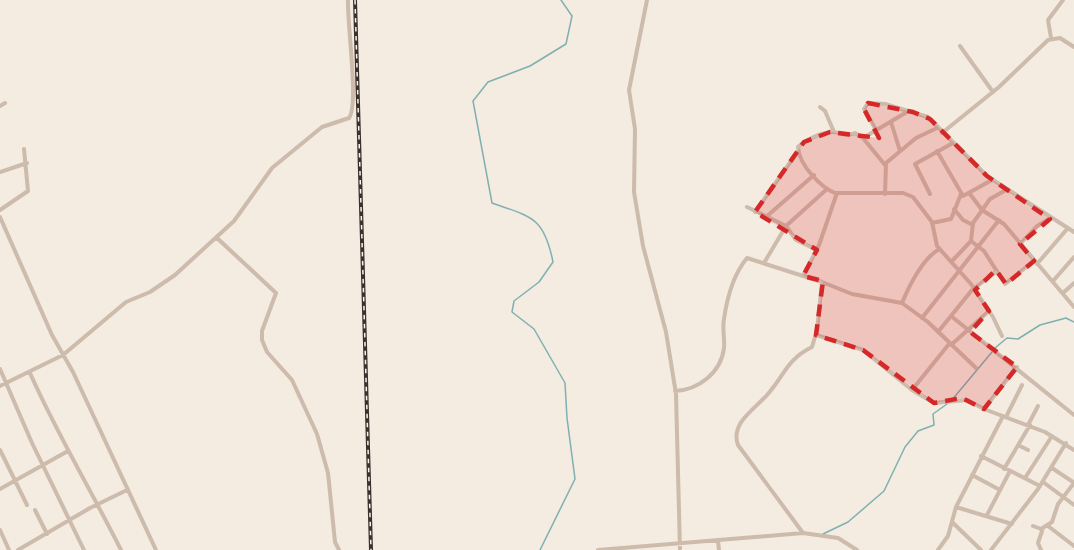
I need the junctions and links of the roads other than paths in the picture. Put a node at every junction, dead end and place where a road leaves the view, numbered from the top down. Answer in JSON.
{"nodes":[{"id":1,"x":348,"y":0,"type":"edge"},
{"id":2,"x":647,"y":0,"type":"edge"},
{"id":3,"x":1063,"y":0,"type":"edge"},
{"id":4,"x":1052,"y":38,"type":"junction"},
{"id":5,"x":960,"y":46,"type":"dead end"},
{"id":6,"x":1074,"y":47,"type":"edge"},
{"id":7,"x":993,"y":92,"type":"junction"},
{"id":8,"x":5,"y":103,"type":"dead end"},
{"id":9,"x":0,"y":106,"type":"edge"},
{"id":10,"x":820,"y":107,"type":"dead end"},
{"id":11,"x":908,"y":111,"type":"junction"},
{"id":12,"x":891,"y":122,"type":"junction"},
{"id":13,"x":937,"y":128,"type":"junction"},
{"id":14,"x":876,"y":130,"type":"junction"},
{"id":15,"x":835,"y":133,"type":"junction"},
{"id":16,"x":942,"y":133,"type":"junction"},
{"id":17,"x":863,"y":138,"type":"junction"},
{"id":18,"x":953,"y":143,"type":"junction"},
{"id":19,"x":24,"y":149,"type":"dead end"},
{"id":20,"x":798,"y":150,"type":"junction"},
{"id":21,"x":900,"y":151,"type":"junction"},
{"id":22,"x":937,"y":151,"type":"junction"},
{"id":23,"x":27,"y":163,"type":"junction"},
{"id":24,"x":885,"y":165,"type":"junction"},
{"id":25,"x":0,"y":172,"type":"edge"},
{"id":26,"x":814,"y":175,"type":"junction"},
{"id":27,"x":992,"y":180,"type":"junction"},
{"id":28,"x":826,"y":189,"type":"junction"},
{"id":29,"x":1007,"y":190,"type":"junction"},
{"id":30,"x":961,"y":193,"type":"junction"},
{"id":31,"x":837,"y":194,"type":"junction"},
{"id":32,"x":885,"y":194,"type":"junction"},
{"id":33,"x":930,"y":194,"type":"dead end"},
{"id":34,"x":970,"y":194,"type":"junction"},
{"id":35,"x":747,"y":207,"type":"dead end"},
{"id":36,"x":954,"y":208,"type":"junction"},
{"id":37,"x":0,"y":210,"type":"edge"},
{"id":38,"x":982,"y":210,"type":"junction"},
{"id":39,"x":755,"y":212,"type":"junction"},
{"id":40,"x":0,"y":217,"type":"edge"},
{"id":41,"x":766,"y":217,"type":"junction"},
{"id":42,"x":1050,"y":219,"type":"junction"},
{"id":43,"x":999,"y":220,"type":"junction"},
{"id":44,"x":932,"y":223,"type":"junction"},
{"id":45,"x":972,"y":225,"type":"junction"},
{"id":46,"x":786,"y":226,"type":"junction"},
{"id":47,"x":1068,"y":228,"type":"junction"},
{"id":48,"x":1074,"y":232,"type":"edge"},
{"id":49,"x":217,"y":238,"type":"junction"},
{"id":50,"x":970,"y":241,"type":"junction"},
{"id":51,"x":1020,"y":244,"type":"junction"},
{"id":52,"x":978,"y":248,"type":"junction"},
{"id":53,"x":940,"y":249,"type":"junction"},
{"id":54,"x":817,"y":250,"type":"junction"},
{"id":55,"x":1074,"y":257,"type":"edge"},
{"id":56,"x":952,"y":261,"type":"junction"},
{"id":57,"x":1036,"y":262,"type":"junction"},
{"id":58,"x":763,"y":263,"type":"junction"},
{"id":59,"x":958,"y":270,"type":"junction"},
{"id":60,"x":997,"y":271,"type":"junction"},
{"id":61,"x":803,"y":276,"type":"junction"},
{"id":62,"x":1053,"y":281,"type":"junction"},
{"id":63,"x":822,"y":282,"type":"junction"},
{"id":64,"x":1074,"y":283,"type":"edge"},
{"id":65,"x":975,"y":289,"type":"junction"},
{"id":66,"x":1063,"y":293,"type":"junction"},
{"id":67,"x":902,"y":303,"type":"junction"},
{"id":68,"x":1074,"y":307,"type":"edge"},
{"id":69,"x":989,"y":311,"type":"junction"},
{"id":70,"x":951,"y":316,"type":"junction"},
{"id":71,"x":922,"y":318,"type":"junction"},
{"id":72,"x":968,"y":330,"type":"junction"},
{"id":73,"x":938,"y":332,"type":"junction"},
{"id":74,"x":816,"y":335,"type":"junction"},
{"id":75,"x":1002,"y":336,"type":"dead end"},
{"id":76,"x":950,"y":344,"type":"junction"},
{"id":77,"x":63,"y":355,"type":"junction"},
{"id":78,"x":1017,"y":367,"type":"junction"},
{"id":79,"x":976,"y":368,"type":"dead end"},
{"id":80,"x":0,"y":369,"type":"edge"},
{"id":81,"x":30,"y":373,"type":"junction"},
{"id":82,"x":3,"y":385,"type":"edge"},
{"id":83,"x":1022,"y":386,"type":"dead end"},
{"id":84,"x":912,"y":390,"type":"junction"},
{"id":85,"x":675,"y":391,"type":"junction"},
{"id":86,"x":1038,"y":406,"type":"dead end"},
{"id":87,"x":984,"y":409,"type":"junction"},
{"id":88,"x":1074,"y":415,"type":"edge"},
{"id":89,"x":1004,"y":416,"type":"junction"},
{"id":90,"x":1029,"y":425,"type":"junction"},
{"id":91,"x":1052,"y":436,"type":"junction"},
{"id":92,"x":1066,"y":443,"type":"junction"},
{"id":93,"x":1018,"y":445,"type":"junction"},
{"id":94,"x":0,"y":450,"type":"edge"},
{"id":95,"x":1028,"y":450,"type":"dead end"},
{"id":96,"x":1074,"y":450,"type":"edge"},
{"id":97,"x":68,"y":451,"type":"junction"},
{"id":98,"x":981,"y":456,"type":"junction"},
{"id":99,"x":42,"y":464,"type":"junction"},
{"id":100,"x":1052,"y":468,"type":"junction"},
{"id":101,"x":1004,"y":469,"type":"junction"},
{"id":102,"x":1010,"y":471,"type":"junction"},
{"id":103,"x":972,"y":475,"type":"junction"},
{"id":104,"x":1025,"y":478,"type":"junction"},
{"id":105,"x":14,"y":479,"type":"junction"},
{"id":106,"x":1074,"y":483,"type":"edge"},
{"id":107,"x":1041,"y":484,"type":"junction"},
{"id":108,"x":0,"y":489,"type":"edge"},
{"id":109,"x":127,"y":490,"type":"junction"},
{"id":110,"x":1000,"y":490,"type":"junction"},
{"id":111,"x":1063,"y":495,"type":"junction"},
{"id":112,"x":98,"y":504,"type":"junction"},
{"id":113,"x":27,"y":505,"type":"dead end"},
{"id":114,"x":1074,"y":505,"type":"edge"},
{"id":115,"x":956,"y":507,"type":"junction"},
{"id":116,"x":35,"y":510,"type":"dead end"},
{"id":117,"x":987,"y":515,"type":"junction"},
{"id":118,"x":71,"y":520,"type":"junction"},
{"id":119,"x":952,"y":522,"type":"junction"},
{"id":120,"x":1012,"y":524,"type":"junction"},
{"id":121,"x":1032,"y":526,"type":"dead end"},
{"id":122,"x":1045,"y":527,"type":"junction"},
{"id":123,"x":0,"y":530,"type":"edge"},
{"id":124,"x":803,"y":533,"type":"junction"},
{"id":125,"x":47,"y":534,"type":"junction"},
{"id":126,"x":718,"y":541,"type":"junction"},
{"id":127,"x":680,"y":544,"type":"junction"},
{"id":128,"x":1074,"y":546,"type":"edge"},
{"id":129,"x":626,"y":549,"type":"edge"},
{"id":130,"x":1039,"y":549,"type":"edge"},
{"id":131,"x":9,"y":550,"type":"edge"},
{"id":132,"x":18,"y":550,"type":"edge"},
{"id":133,"x":84,"y":550,"type":"edge"},
{"id":134,"x":121,"y":550,"type":"edge"},
{"id":135,"x":156,"y":550,"type":"edge"},
{"id":136,"x":339,"y":550,"type":"edge"},
{"id":137,"x":598,"y":550,"type":"edge"},
{"id":138,"x":680,"y":550,"type":"edge"},
{"id":139,"x":719,"y":550,"type":"edge"},
{"id":140,"x":857,"y":550,"type":"edge"},
{"id":141,"x":938,"y":550,"type":"edge"},
{"id":142,"x":981,"y":550,"type":"edge"},
{"id":143,"x":992,"y":550,"type":"edge"}],
"edges":[{"from":1,"to":49,"type":"street"},
{"from":2,"to":85,"type":"street"},
{"from":3,"to":4,"type":"street"},
{"from":4,"to":6,"type":"street"},
{"from":4,"to":7,"type":"street"},
{"from":5,"to":7,"type":"street"},
{"from":7,"to":16,"type":"street"},
{"from":8,"to":9,"type":"street"},
{"from":10,"to":15,"type":"street"},
{"from":11,"to":12,"type":"street"},
{"from":11,"to":13,"type":"street"},
{"from":11,"to":14,"type":"street"},
{"from":12,"to":14,"type":"street"},
{"from":12,"to":21,"type":"street"},
{"from":13,"to":16,"type":"street"},
{"from":13,"to":21,"type":"street"},
{"from":14,"to":17,"type":"street"},
{"from":15,"to":17,"type":"street"},
{"from":15,"to":20,"type":"street"},
{"from":16,"to":18,"type":"street"},
{"from":17,"to":24,"type":"street"},
{"from":18,"to":22,"type":"street"},
{"from":18,"to":27,"type":"street"},
{"from":19,"to":23,"type":"street"},
{"from":20,"to":26,"type":"street"},
{"from":20,"to":39,"type":"street"},
{"from":21,"to":24,"type":"street"},
{"from":22,"to":30,"type":"street"},
{"from":22,"to":33,"type":"street"},
{"from":23,"to":25,"type":"street"},
{"from":23,"to":37,"type":"street"},
{"from":24,"to":32,"type":"street"},
{"from":26,"to":28,"type":"street"},
{"from":26,"to":41,"type":"street"},
{"from":27,"to":29,"type":"street"},
{"from":27,"to":34,"type":"street"},
{"from":28,"to":31,"type":"street"},
{"from":28,"to":46,"type":"street"},
{"from":29,"to":38,"type":"street"},
{"from":29,"to":42,"type":"street"},
{"from":30,"to":34,"type":"street"},
{"from":30,"to":36,"type":"street"},
{"from":31,"to":32,"type":"street"},
{"from":31,"to":54,"type":"street"},
{"from":32,"to":44,"type":"street"},
{"from":34,"to":38,"type":"street"},
{"from":35,"to":39,"type":"street"},
{"from":36,"to":44,"type":"street"},
{"from":36,"to":45,"type":"street"},
{"from":38,"to":43,"type":"street"},
{"from":38,"to":45,"type":"street"},
{"from":39,"to":41,"type":"street"},
{"from":40,"to":77,"type":"street"},
{"from":41,"to":46,"type":"street"},
{"from":42,"to":47,"type":"street"},
{"from":42,"to":51,"type":"street"},
{"from":43,"to":51,"type":"street"},
{"from":43,"to":52,"type":"street"},
{"from":44,"to":53,"type":"street"},
{"from":45,"to":50,"type":"street"},
{"from":46,"to":54,"type":"street"},
{"from":46,"to":58,"type":"street"},
{"from":47,"to":48,"type":"street"},
{"from":47,"to":57,"type":"street"},
{"from":49,"to":77,"type":"street"},
{"from":49,"to":136,"type":"street"},
{"from":50,"to":52,"type":"street"},
{"from":50,"to":56,"type":"street"},
{"from":51,"to":57,"type":"street"},
{"from":52,"to":59,"type":"street"},
{"from":52,"to":60,"type":"street"},
{"from":53,"to":56,"type":"street"},
{"from":53,"to":67,"type":"street"},
{"from":54,"to":61,"type":"street"},
{"from":55,"to":62,"type":"street"},
{"from":56,"to":59,"type":"street"},
{"from":57,"to":60,"type":"street"},
{"from":57,"to":62,"type":"street"},
{"from":58,"to":61,"type":"street"},
{"from":58,"to":85,"type":"street"},
{"from":59,"to":65,"type":"street"},
{"from":59,"to":71,"type":"street"},
{"from":60,"to":65,"type":"street"},
{"from":61,"to":63,"type":"street"},
{"from":62,"to":66,"type":"street"},
{"from":63,"to":67,"type":"street"},
{"from":63,"to":74,"type":"street"},
{"from":64,"to":66,"type":"street"},
{"from":65,"to":69,"type":"street"},
{"from":65,"to":70,"type":"street"},
{"from":66,"to":68,"type":"street"},
{"from":67,"to":71,"type":"street"},
{"from":69,"to":72,"type":"street"},
{"from":69,"to":75,"type":"street"},
{"from":70,"to":72,"type":"street"},
{"from":70,"to":73,"type":"street"},
{"from":71,"to":73,"type":"street"},
{"from":72,"to":76,"type":"street"},
{"from":72,"to":78,"type":"street"},
{"from":73,"to":76,"type":"street"},
{"from":74,"to":84,"type":"street"},
{"from":74,"to":124,"type":"street"},
{"from":76,"to":79,"type":"street"},
{"from":76,"to":84,"type":"street"},
{"from":77,"to":81,"type":"street"},
{"from":77,"to":109,"type":"street"},
{"from":78,"to":87,"type":"street"},
{"from":78,"to":88,"type":"street"},
{"from":80,"to":82,"type":"street"},
{"from":81,"to":82,"type":"street"},
{"from":81,"to":97,"type":"street"},
{"from":82,"to":99,"type":"street"},
{"from":83,"to":89,"type":"street"},
{"from":84,"to":87,"type":"street"},
{"from":85,"to":127,"type":"street"},
{"from":86,"to":90,"type":"street"},
{"from":87,"to":89,"type":"street"},
{"from":89,"to":90,"type":"street"},
{"from":89,"to":98,"type":"street"},
{"from":90,"to":91,"type":"street"},
{"from":90,"to":93,"type":"street"},
{"from":91,"to":92,"type":"street"},
{"from":91,"to":104,"type":"street"},
{"from":92,"to":96,"type":"street"},
{"from":92,"to":100,"type":"street"},
{"from":93,"to":95,"type":"street"},
{"from":93,"to":101,"type":"street"},
{"from":94,"to":105,"type":"street"},
{"from":97,"to":99,"type":"street"},
{"from":97,"to":112,"type":"street"},
{"from":98,"to":101,"type":"street"},
{"from":98,"to":103,"type":"street"},
{"from":99,"to":105,"type":"street"},
{"from":99,"to":118,"type":"street"},
{"from":100,"to":106,"type":"street"},
{"from":100,"to":107,"type":"street"},
{"from":101,"to":102,"type":"street"},
{"from":102,"to":104,"type":"street"},
{"from":102,"to":110,"type":"street"},
{"from":103,"to":110,"type":"street"},
{"from":103,"to":115,"type":"street"},
{"from":104,"to":107,"type":"street"},
{"from":105,"to":108,"type":"street"},
{"from":105,"to":113,"type":"street"},
{"from":106,"to":111,"type":"street"},
{"from":107,"to":111,"type":"street"},
{"from":107,"to":120,"type":"street"},
{"from":109,"to":112,"type":"street"},
{"from":109,"to":135,"type":"street"},
{"from":110,"to":117,"type":"street"},
{"from":111,"to":114,"type":"street"},
{"from":111,"to":122,"type":"street"},
{"from":112,"to":118,"type":"street"},
{"from":112,"to":134,"type":"street"},
{"from":115,"to":117,"type":"street"},
{"from":115,"to":119,"type":"street"},
{"from":116,"to":125,"type":"street"},
{"from":117,"to":120,"type":"street"},
{"from":118,"to":125,"type":"street"},
{"from":118,"to":133,"type":"street"},
{"from":119,"to":141,"type":"street"},
{"from":119,"to":142,"type":"street"},
{"from":120,"to":143,"type":"street"},
{"from":121,"to":122,"type":"street"},
{"from":122,"to":128,"type":"street"},
{"from":122,"to":130,"type":"street"},
{"from":123,"to":131,"type":"street"},
{"from":124,"to":126,"type":"street"},
{"from":124,"to":140,"type":"street"},
{"from":125,"to":132,"type":"street"},
{"from":126,"to":127,"type":"street"},
{"from":126,"to":139,"type":"street"},
{"from":127,"to":129,"type":"street"},
{"from":127,"to":138,"type":"street"},
{"from":129,"to":137,"type":"street"}]}
